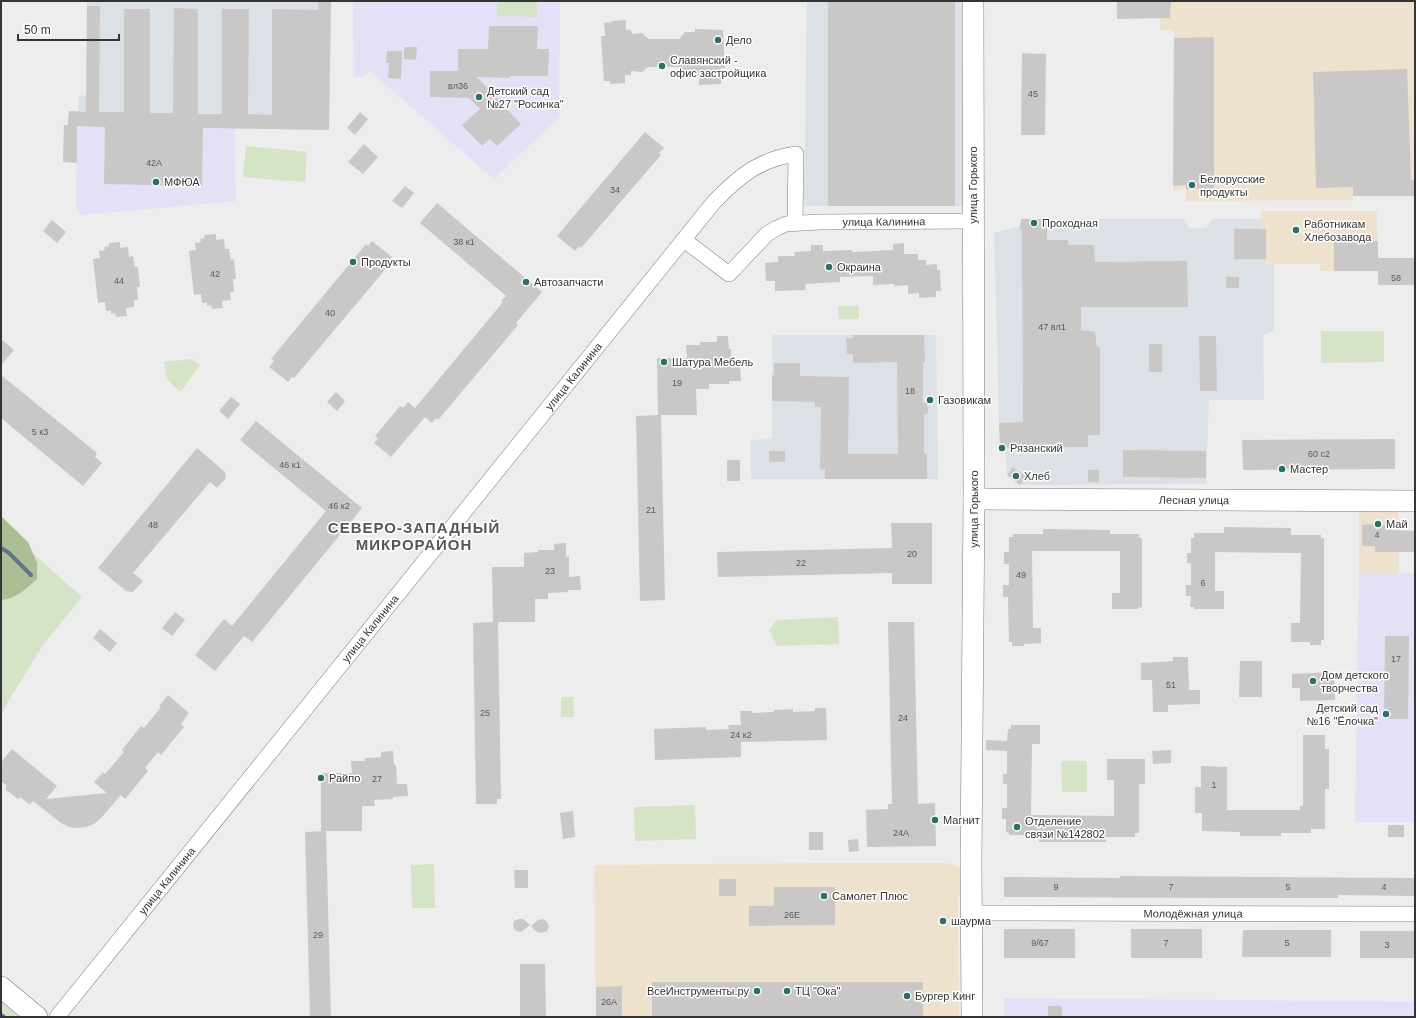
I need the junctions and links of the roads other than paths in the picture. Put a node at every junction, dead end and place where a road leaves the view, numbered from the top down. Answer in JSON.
{"nodes":[{"id":1,"x":973,"y":1,"type":"edge"},
{"id":2,"x":973,"y":221,"type":"junction"},
{"id":3,"x":795,"y":223,"type":"junction"},
{"id":4,"x":684,"y":240,"type":"junction"},
{"id":5,"x":974,"y":499,"type":"junction"},
{"id":6,"x":1415,"y":502,"type":"edge"},
{"id":7,"x":971,"y":913,"type":"junction"},
{"id":8,"x":1415,"y":914,"type":"edge"},
{"id":9,"x":1,"y":986,"type":"edge"},
{"id":10,"x":37,"y":1017,"type":"edge"},
{"id":11,"x":57,"y":1017,"type":"edge"},
{"id":12,"x":972,"y":1017,"type":"edge"}],
"edges":[{"from":1,"to":2,"type":"street","name":"улица Горького"},
{"from":2,"to":3,"type":"street","name":"улица Калинина"},
{"from":2,"to":5,"type":"street","name":"улица Горького"},
{"from":3,"to":4,"type":"street","name":"улица Калинина"},
{"from":3,"to":4,"type":"street","name":"улица Калинина"},
{"from":4,"to":11,"type":"street","name":"улица Калинина"},
{"from":5,"to":6,"type":"street","name":"Лесная улица"},
{"from":5,"to":7,"type":"street","name":"улица Горького"},
{"from":7,"to":8,"type":"street","name":"Молодёжная улица"},
{"from":7,"to":12,"type":"street","name":"улица Горького"},
{"from":9,"to":10,"type":"street"}]}
